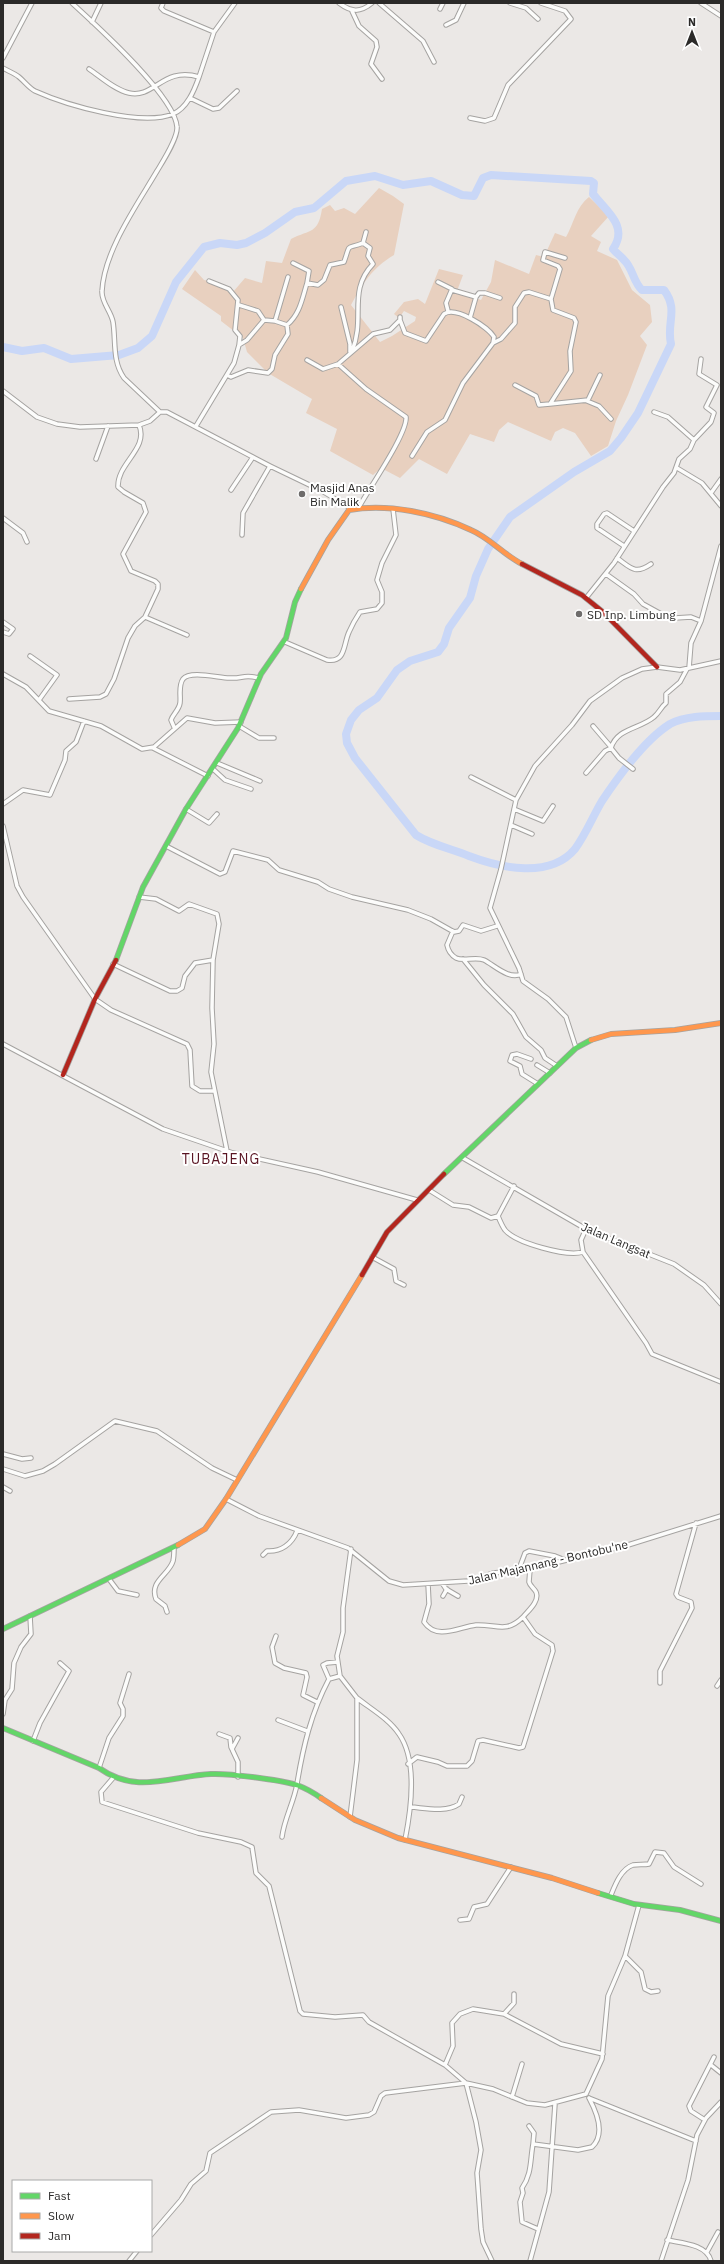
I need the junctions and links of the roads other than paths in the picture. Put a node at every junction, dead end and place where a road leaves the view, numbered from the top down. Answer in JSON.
{"nodes":[{"id":1,"x":32,"y":3,"type":"edge"},
{"id":2,"x":72,"y":3,"type":"edge"},
{"id":3,"x":101,"y":3,"type":"edge"},
{"id":4,"x":163,"y":3,"type":"edge"},
{"id":5,"x":236,"y":3,"type":"edge"},
{"id":6,"x":339,"y":3,"type":"edge"},
{"id":7,"x":372,"y":3,"type":"edge"},
{"id":8,"x":379,"y":3,"type":"edge"},
{"id":9,"x":443,"y":3,"type":"edge"},
{"id":10,"x":464,"y":3,"type":"edge"},
{"id":11,"x":510,"y":3,"type":"edge"},
{"id":12,"x":543,"y":3,"type":"edge"},
{"id":13,"x":701,"y":3,"type":"edge"},
{"id":14,"x":440,"y":8,"type":"dead end"},
{"id":15,"x":352,"y":11,"type":"junction"},
{"id":16,"x":721,"y":16,"type":"edge"},
{"id":17,"x":538,"y":18,"type":"dead end"},
{"id":18,"x":92,"y":22,"type":"junction"},
{"id":19,"x":446,"y":26,"type":"dead end"},
{"id":20,"x":214,"y":32,"type":"junction"},
{"id":21,"x":3,"y":58,"type":"edge"},
{"id":22,"x":434,"y":62,"type":"dead end"},
{"id":23,"x":3,"y":68,"type":"edge"},
{"id":24,"x":89,"y":69,"type":"dead end"},
{"id":25,"x":199,"y":77,"type":"junction"},
{"id":26,"x":382,"y":79,"type":"dead end"},
{"id":27,"x":154,"y":86,"type":"junction"},
{"id":28,"x":236,"y":91,"type":"dead end"},
{"id":29,"x":190,"y":98,"type":"junction"},
{"id":30,"x":173,"y":114,"type":"junction"},
{"id":31,"x":470,"y":118,"type":"dead end"},
{"id":32,"x":366,"y":232,"type":"dead end"},
{"id":33,"x":363,"y":243,"type":"junction"},
{"id":34,"x":565,"y":258,"type":"dead end"},
{"id":35,"x":293,"y":263,"type":"dead end"},
{"id":36,"x":288,"y":277,"type":"dead end"},
{"id":37,"x":209,"y":281,"type":"dead end"},
{"id":38,"x":438,"y":282,"type":"dead end"},
{"id":39,"x":306,"y":283,"type":"junction"},
{"id":40,"x":452,"y":290,"type":"junction"},
{"id":41,"x":476,"y":298,"type":"junction"},
{"id":42,"x":500,"y":298,"type":"dead end"},
{"id":43,"x":551,"y":299,"type":"junction"},
{"id":44,"x":239,"y":305,"type":"junction"},
{"id":45,"x":341,"y":307,"type":"dead end"},
{"id":46,"x":448,"y":311,"type":"junction"},
{"id":47,"x":470,"y":318,"type":"junction"},
{"id":48,"x":264,"y":320,"type":"junction"},
{"id":49,"x":275,"y":321,"type":"junction"},
{"id":50,"x":287,"y":325,"type":"junction"},
{"id":51,"x":493,"y":343,"type":"junction"},
{"id":52,"x":239,"y":345,"type":"junction"},
{"id":53,"x":351,"y":351,"type":"junction"},
{"id":54,"x":701,"y":359,"type":"dead end"},
{"id":55,"x":307,"y":360,"type":"dead end"},
{"id":56,"x":338,"y":364,"type":"junction"},
{"id":57,"x":227,"y":375,"type":"junction"},
{"id":58,"x":600,"y":375,"type":"dead end"},
{"id":59,"x":515,"y":385,"type":"dead end"},
{"id":60,"x":719,"y":385,"type":"edge"},
{"id":61,"x":3,"y":391,"type":"edge"},
{"id":62,"x":587,"y":400,"type":"junction"},
{"id":63,"x":550,"y":404,"type":"junction"},
{"id":64,"x":160,"y":412,"type":"junction"},
{"id":65,"x":654,"y":412,"type":"dead end"},
{"id":66,"x":611,"y":419,"type":"dead end"},
{"id":67,"x":139,"y":425,"type":"junction"},
{"id":68,"x":108,"y":426,"type":"junction"},
{"id":69,"x":196,"y":426,"type":"junction"},
{"id":70,"x":694,"y":440,"type":"junction"},
{"id":71,"x":412,"y":456,"type":"dead end"},
{"id":72,"x":253,"y":457,"type":"junction"},
{"id":73,"x":96,"y":459,"type":"dead end"},
{"id":74,"x":270,"y":466,"type":"junction"},
{"id":75,"x":677,"y":468,"type":"junction"},
{"id":76,"x":721,"y":479,"type":"edge"},
{"id":77,"x":231,"y":490,"type":"dead end"},
{"id":78,"x":711,"y":493,"type":"junction"},
{"id":79,"x":721,"y":506,"type":"edge"},
{"id":80,"x":359,"y":507,"type":"junction"},
{"id":81,"x":352,"y":509,"type":"junction"},
{"id":82,"x":393,"y":509,"type":"junction"},
{"id":83,"x":3,"y":518,"type":"edge"},
{"id":84,"x":634,"y":532,"type":"junction"},
{"id":85,"x":242,"y":535,"type":"dead end"},
{"id":86,"x":27,"y":542,"type":"dead end"},
{"id":87,"x":624,"y":546,"type":"junction"},
{"id":88,"x":721,"y":546,"type":"edge"},
{"id":89,"x":617,"y":558,"type":"junction"},
{"id":90,"x":651,"y":564,"type":"dead end"},
{"id":91,"x":606,"y":574,"type":"junction"},
{"id":92,"x":586,"y":598,"type":"junction"},
{"id":93,"x":145,"y":616,"type":"junction"},
{"id":94,"x":701,"y":621,"type":"junction"},
{"id":95,"x":3,"y":622,"type":"edge"},
{"id":96,"x":3,"y":632,"type":"edge"},
{"id":97,"x":187,"y":635,"type":"dead end"},
{"id":98,"x":284,"y":642,"type":"junction"},
{"id":99,"x":30,"y":656,"type":"dead end"},
{"id":100,"x":721,"y":661,"type":"edge"},
{"id":101,"x":657,"y":667,"type":"junction"},
{"id":102,"x":688,"y":668,"type":"junction"},
{"id":103,"x":3,"y":674,"type":"edge"},
{"id":104,"x":259,"y":678,"type":"junction"},
{"id":105,"x":69,"y":699,"type":"dead end"},
{"id":106,"x":39,"y":700,"type":"junction"},
{"id":107,"x":84,"y":721,"type":"junction"},
{"id":108,"x":240,"y":724,"type":"junction"},
{"id":109,"x":593,"y":726,"type":"dead end"},
{"id":110,"x":174,"y":727,"type":"junction"},
{"id":111,"x":274,"y":738,"type":"dead end"},
{"id":112,"x":611,"y":747,"type":"junction"},
{"id":113,"x":152,"y":748,"type":"junction"},
{"id":114,"x":217,"y":763,"type":"junction"},
{"id":115,"x":213,"y":769,"type":"junction"},
{"id":116,"x":632,"y":769,"type":"dead end"},
{"id":117,"x":586,"y":773,"type":"dead end"},
{"id":118,"x":208,"y":776,"type":"junction"},
{"id":119,"x":471,"y":777,"type":"dead end"},
{"id":120,"x":260,"y":781,"type":"dead end"},
{"id":121,"x":251,"y":789,"type":"dead end"},
{"id":122,"x":516,"y":800,"type":"junction"},
{"id":123,"x":3,"y":804,"type":"edge"},
{"id":124,"x":553,"y":806,"type":"dead end"},
{"id":125,"x":514,"y":808,"type":"junction"},
{"id":126,"x":186,"y":809,"type":"junction"},
{"id":127,"x":217,"y":814,"type":"dead end"},
{"id":128,"x":511,"y":825,"type":"junction"},
{"id":129,"x":3,"y":826,"type":"edge"},
{"id":130,"x":532,"y":834,"type":"dead end"},
{"id":131,"x":166,"y":846,"type":"junction"},
{"id":132,"x":139,"y":897,"type":"junction"},
{"id":133,"x":497,"y":926,"type":"junction"},
{"id":134,"x":453,"y":932,"type":"junction"},
{"id":135,"x":463,"y":959,"type":"junction"},
{"id":136,"x":213,"y":960,"type":"junction"},
{"id":137,"x":113,"y":964,"type":"junction"},
{"id":138,"x":521,"y":974,"type":"junction"},
{"id":139,"x":95,"y":999,"type":"junction"},
{"id":140,"x":721,"y":1023,"type":"edge"},
{"id":141,"x":3,"y":1044,"type":"edge"},
{"id":142,"x":576,"y":1048,"type":"junction"},
{"id":143,"x":531,"y":1059,"type":"dead end"},
{"id":144,"x":537,"y":1065,"type":"dead end"},
{"id":145,"x":557,"y":1066,"type":"junction"},
{"id":146,"x":550,"y":1073,"type":"junction"},
{"id":147,"x":63,"y":1075,"type":"junction"},
{"id":148,"x":538,"y":1084,"type":"junction"},
{"id":149,"x":214,"y":1091,"type":"junction"},
{"id":150,"x":228,"y":1151,"type":"junction"},
{"id":151,"x":463,"y":1158,"type":"junction"},
{"id":152,"x":514,"y":1186,"type":"junction"},
{"id":153,"x":429,"y":1190,"type":"junction"},
{"id":154,"x":417,"y":1200,"type":"junction"},
{"id":155,"x":498,"y":1216,"type":"junction"},
{"id":156,"x":586,"y":1229,"type":"junction"},
{"id":157,"x":583,"y":1252,"type":"junction"},
{"id":158,"x":372,"y":1257,"type":"junction"},
{"id":159,"x":404,"y":1285,"type":"dead end"},
{"id":160,"x":721,"y":1304,"type":"edge"},
{"id":161,"x":721,"y":1382,"type":"edge"},
{"id":162,"x":3,"y":1454,"type":"edge"},
{"id":163,"x":31,"y":1458,"type":"dead end"},
{"id":164,"x":3,"y":1469,"type":"edge"},
{"id":165,"x":237,"y":1480,"type":"junction"},
{"id":166,"x":3,"y":1487,"type":"edge"},
{"id":167,"x":10,"y":1491,"type":"dead end"},
{"id":168,"x":226,"y":1499,"type":"junction"},
{"id":169,"x":721,"y":1516,"type":"edge"},
{"id":170,"x":696,"y":1523,"type":"junction"},
{"id":171,"x":297,"y":1531,"type":"junction"},
{"id":172,"x":174,"y":1548,"type":"junction"},
{"id":173,"x":351,"y":1550,"type":"junction"},
{"id":174,"x":263,"y":1555,"type":"dead end"},
{"id":175,"x":565,"y":1560,"type":"junction"},
{"id":176,"x":519,"y":1569,"type":"junction"},
{"id":177,"x":530,"y":1569,"type":"junction"},
{"id":178,"x":109,"y":1579,"type":"junction"},
{"id":179,"x":442,"y":1583,"type":"junction"},
{"id":180,"x":428,"y":1584,"type":"junction"},
{"id":181,"x":447,"y":1590,"type":"junction"},
{"id":182,"x":137,"y":1595,"type":"dead end"},
{"id":183,"x":443,"y":1596,"type":"dead end"},
{"id":184,"x":458,"y":1596,"type":"dead end"},
{"id":185,"x":167,"y":1612,"type":"dead end"},
{"id":186,"x":30,"y":1616,"type":"junction"},
{"id":187,"x":522,"y":1617,"type":"junction"},
{"id":188,"x":3,"y":1628,"type":"edge"},
{"id":189,"x":276,"y":1636,"type":"dead end"},
{"id":190,"x":338,"y":1662,"type":"junction"},
{"id":191,"x":60,"y":1663,"type":"dead end"},
{"id":192,"x":129,"y":1674,"type":"dead end"},
{"id":193,"x":340,"y":1676,"type":"junction"},
{"id":194,"x":329,"y":1679,"type":"junction"},
{"id":195,"x":721,"y":1680,"type":"edge"},
{"id":196,"x":660,"y":1683,"type":"dead end"},
{"id":197,"x":717,"y":1686,"type":"dead end"},
{"id":198,"x":357,"y":1698,"type":"junction"},
{"id":199,"x":317,"y":1702,"type":"junction"},
{"id":200,"x":3,"y":1714,"type":"edge"},
{"id":201,"x":278,"y":1720,"type":"dead end"},
{"id":202,"x":3,"y":1728,"type":"edge"},
{"id":203,"x":307,"y":1731,"type":"junction"},
{"id":204,"x":219,"y":1734,"type":"dead end"},
{"id":205,"x":238,"y":1738,"type":"dead end"},
{"id":206,"x":33,"y":1741,"type":"junction"},
{"id":207,"x":232,"y":1749,"type":"junction"},
{"id":208,"x":408,"y":1764,"type":"junction"},
{"id":209,"x":99,"y":1768,"type":"junction"},
{"id":210,"x":238,"y":1777,"type":"junction"},
{"id":211,"x":112,"y":1778,"type":"junction"},
{"id":212,"x":297,"y":1785,"type":"junction"},
{"id":213,"x":462,"y":1798,"type":"dead end"},
{"id":214,"x":411,"y":1807,"type":"junction"},
{"id":215,"x":350,"y":1817,"type":"junction"},
{"id":216,"x":282,"y":1837,"type":"dead end"},
{"id":217,"x":405,"y":1840,"type":"junction"},
{"id":218,"x":511,"y":1867,"type":"junction"},
{"id":219,"x":701,"y":1884,"type":"dead end"},
{"id":220,"x":611,"y":1895,"type":"junction"},
{"id":221,"x":639,"y":1905,"type":"junction"},
{"id":222,"x":460,"y":1920,"type":"dead end"},
{"id":223,"x":721,"y":1921,"type":"edge"},
{"id":224,"x":625,"y":1956,"type":"junction"},
{"id":225,"x":658,"y":1991,"type":"dead end"},
{"id":226,"x":514,"y":1994,"type":"dead end"},
{"id":227,"x":504,"y":2014,"type":"junction"},
{"id":228,"x":603,"y":2054,"type":"junction"},
{"id":229,"x":714,"y":2057,"type":"dead end"},
{"id":230,"x":522,"y":2064,"type":"dead end"},
{"id":231,"x":711,"y":2065,"type":"junction"},
{"id":232,"x":444,"y":2066,"type":"junction"},
{"id":233,"x":721,"y":2073,"type":"edge"},
{"id":234,"x":466,"y":2083,"type":"junction"},
{"id":235,"x":588,"y":2096,"type":"junction"},
{"id":236,"x":512,"y":2097,"type":"junction"},
{"id":237,"x":721,"y":2102,"type":"edge"},
{"id":238,"x":555,"y":2104,"type":"junction"},
{"id":239,"x":705,"y":2120,"type":"junction"},
{"id":240,"x":529,"y":2126,"type":"dead end"},
{"id":241,"x":696,"y":2141,"type":"junction"},
{"id":242,"x":533,"y":2144,"type":"junction"},
{"id":243,"x":553,"y":2146,"type":"junction"},
{"id":244,"x":538,"y":2229,"type":"junction"},
{"id":245,"x":718,"y":2232,"type":"dead end"},
{"id":246,"x":152,"y":2233,"type":"edge"},
{"id":247,"x":667,"y":2240,"type":"junction"},
{"id":248,"x":136,"y":2252,"type":"edge"},
{"id":249,"x":707,"y":2252,"type":"junction"},
{"id":250,"x":129,"y":2261,"type":"edge"},
{"id":251,"x":492,"y":2261,"type":"edge"},
{"id":252,"x":530,"y":2261,"type":"edge"},
{"id":253,"x":661,"y":2261,"type":"edge"},
{"id":254,"x":711,"y":2261,"type":"edge"}],
"edges":[{"from":1,"to":21,"type":"street"},
{"from":2,"to":18,"type":"street"},
{"from":3,"to":18,"type":"street"},
{"from":4,"to":20,"type":"street"},
{"from":5,"to":20,"type":"street"},
{"from":6,"to":15,"type":"street"},
{"from":7,"to":15,"type":"street"},
{"from":8,"to":22,"type":"street"},
{"from":9,"to":14,"type":"street"},
{"from":10,"to":19,"type":"street"},
{"from":11,"to":17,"type":"street"},
{"from":12,"to":31,"type":"street"},
{"from":13,"to":16,"type":"street"},
{"from":15,"to":26,"type":"street"},
{"from":18,"to":27,"type":"street"},
{"from":20,"to":25,"type":"street"},
{"from":23,"to":30,"type":"street"},
{"from":24,"to":27,"type":"street"},
{"from":25,"to":27,"type":"street"},
{"from":25,"to":29,"type":"street"},
{"from":27,"to":30,"type":"street"},
{"from":28,"to":29,"type":"street"},
{"from":29,"to":30,"type":"street"},
{"from":30,"to":64,"type":"street"},
{"from":32,"to":33,"type":"street"},
{"from":33,"to":39,"type":"street"},
{"from":33,"to":53,"type":"street"},
{"from":34,"to":43,"type":"street"},
{"from":35,"to":39,"type":"street"},
{"from":36,"to":49,"type":"street"},
{"from":37,"to":44,"type":"street"},
{"from":38,"to":40,"type":"street"},
{"from":39,"to":50,"type":"street"},
{"from":40,"to":41,"type":"street"},
{"from":40,"to":46,"type":"street"},
{"from":41,"to":42,"type":"street"},
{"from":41,"to":47,"type":"street"},
{"from":43,"to":51,"type":"street"},
{"from":43,"to":63,"type":"street"},
{"from":44,"to":48,"type":"street"},
{"from":44,"to":52,"type":"street"},
{"from":45,"to":53,"type":"street"},
{"from":46,"to":47,"type":"street"},
{"from":46,"to":53,"type":"street"},
{"from":47,"to":51,"type":"street"},
{"from":48,"to":49,"type":"street"},
{"from":48,"to":52,"type":"street"},
{"from":49,"to":50,"type":"street"},
{"from":50,"to":57,"type":"street"},
{"from":51,"to":71,"type":"street"},
{"from":52,"to":57,"type":"street"},
{"from":53,"to":56,"type":"street"},
{"from":54,"to":60,"type":"street"},
{"from":55,"to":56,"type":"street"},
{"from":56,"to":80,"type":"street"},
{"from":57,"to":69,"type":"street"},
{"from":58,"to":62,"type":"street"},
{"from":59,"to":63,"type":"street"},
{"from":60,"to":70,"type":"street"},
{"from":61,"to":68,"type":"street"},
{"from":62,"to":63,"type":"street"},
{"from":62,"to":66,"type":"street"},
{"from":64,"to":67,"type":"street"},
{"from":64,"to":69,"type":"street"},
{"from":65,"to":70,"type":"street"},
{"from":67,"to":68,"type":"street"},
{"from":67,"to":93,"type":"street"},
{"from":68,"to":73,"type":"street"},
{"from":69,"to":72,"type":"street"},
{"from":70,"to":75,"type":"street"},
{"from":72,"to":74,"type":"street"},
{"from":72,"to":77,"type":"street"},
{"from":74,"to":81,"type":"street"},
{"from":74,"to":85,"type":"street"},
{"from":75,"to":78,"type":"street"},
{"from":75,"to":84,"type":"street"},
{"from":76,"to":78,"type":"street"},
{"from":78,"to":79,"type":"street"},
{"from":80,"to":81,"type":"street"},
{"from":80,"to":82,"type":"street"},
{"from":81,"to":98,"type":"street"},
{"from":82,"to":92,"type":"street"},
{"from":82,"to":98,"type":"street"},
{"from":83,"to":86,"type":"street"},
{"from":84,"to":87,"type":"street"},
{"from":84,"to":87,"type":"street"},
{"from":87,"to":89,"type":"street"},
{"from":88,"to":94,"type":"street"},
{"from":89,"to":90,"type":"street"},
{"from":89,"to":91,"type":"street"},
{"from":91,"to":92,"type":"street"},
{"from":91,"to":94,"type":"street"},
{"from":92,"to":101,"type":"street"},
{"from":93,"to":97,"type":"street"},
{"from":93,"to":105,"type":"street"},
{"from":94,"to":102,"type":"street"},
{"from":95,"to":96,"type":"street"},
{"from":98,"to":104,"type":"street"},
{"from":99,"to":106,"type":"street"},
{"from":100,"to":102,"type":"street"},
{"from":101,"to":102,"type":"street"},
{"from":101,"to":122,"type":"street"},
{"from":102,"to":112,"type":"street"},
{"from":103,"to":106,"type":"street"},
{"from":104,"to":108,"type":"street"},
{"from":104,"to":110,"type":"street"},
{"from":106,"to":107,"type":"street"},
{"from":107,"to":113,"type":"street"},
{"from":107,"to":123,"type":"street"},
{"from":108,"to":110,"type":"street"},
{"from":108,"to":111,"type":"street"},
{"from":108,"to":114,"type":"street"},
{"from":109,"to":112,"type":"street"},
{"from":110,"to":113,"type":"street"},
{"from":112,"to":116,"type":"street"},
{"from":112,"to":117,"type":"street"},
{"from":113,"to":118,"type":"street"},
{"from":114,"to":115,"type":"street"},
{"from":114,"to":120,"type":"street"},
{"from":115,"to":118,"type":"street"},
{"from":115,"to":121,"type":"street"},
{"from":118,"to":126,"type":"street"},
{"from":119,"to":122,"type":"street"},
{"from":122,"to":125,"type":"street"},
{"from":124,"to":125,"type":"street"},
{"from":125,"to":128,"type":"street"},
{"from":126,"to":127,"type":"street"},
{"from":126,"to":131,"type":"street"},
{"from":128,"to":130,"type":"street"},
{"from":128,"to":133,"type":"street"},
{"from":129,"to":139,"type":"street"},
{"from":131,"to":132,"type":"street"},
{"from":131,"to":134,"type":"street"},
{"from":132,"to":136,"type":"street"},
{"from":132,"to":137,"type":"street"},
{"from":133,"to":134,"type":"street"},
{"from":133,"to":138,"type":"street"},
{"from":134,"to":135,"type":"street"},
{"from":135,"to":138,"type":"street"},
{"from":135,"to":145,"type":"street"},
{"from":136,"to":137,"type":"street"},
{"from":136,"to":149,"type":"street"},
{"from":137,"to":139,"type":"street"},
{"from":138,"to":142,"type":"street"},
{"from":139,"to":147,"type":"street"},
{"from":139,"to":149,"type":"street"},
{"from":140,"to":142,"type":"street"},
{"from":141,"to":147,"type":"street"},
{"from":142,"to":145,"type":"street"},
{"from":143,"to":148,"type":"street"},
{"from":144,"to":146,"type":"street"},
{"from":145,"to":146,"type":"street"},
{"from":146,"to":148,"type":"street"},
{"from":147,"to":150,"type":"street"},
{"from":148,"to":151,"type":"street"},
{"from":149,"to":150,"type":"street"},
{"from":150,"to":154,"type":"street"},
{"from":151,"to":152,"type":"street","name":"Jalan Langsat"},
{"from":151,"to":153,"type":"street"},
{"from":152,"to":155,"type":"street"},
{"from":152,"to":156,"type":"street","name":"Jalan Langsat"},
{"from":153,"to":154,"type":"street"},
{"from":153,"to":155,"type":"street"},
{"from":154,"to":158,"type":"street"},
{"from":155,"to":157,"type":"street"},
{"from":156,"to":157,"type":"street"},
{"from":156,"to":160,"type":"street","name":"Jalan Langsat"},
{"from":157,"to":161,"type":"street"},
{"from":158,"to":159,"type":"street"},
{"from":158,"to":165,"type":"street"},
{"from":162,"to":163,"type":"street"},
{"from":164,"to":165,"type":"street"},
{"from":165,"to":168,"type":"street"},
{"from":166,"to":167,"type":"street"},
{"from":168,"to":171,"type":"street","name":"Jalan Majannang - Bontobu'ne"},
{"from":168,"to":172,"type":"street"},
{"from":169,"to":170,"type":"street","name":"Jalan Majannang - Bontobu'ne"},
{"from":170,"to":175,"type":"street","name":"Jalan Majannang - Bontobu'ne"},
{"from":170,"to":196,"type":"street"},
{"from":171,"to":173,"type":"street","name":"Jalan Majannang - Bontobu'ne"},
{"from":171,"to":174,"type":"street"},
{"from":172,"to":178,"type":"street"},
{"from":172,"to":185,"type":"street"},
{"from":173,"to":180,"type":"street","name":"Jalan Majannang - Bontobu'ne"},
{"from":173,"to":190,"type":"street"},
{"from":175,"to":176,"type":"street"},
{"from":175,"to":177,"type":"street","name":"Jalan Majannang - Bontobu'ne"},
{"from":176,"to":177,"type":"street","name":"Jalan Majannang - Bontobu'ne"},
{"from":176,"to":179,"type":"street","name":"Jalan Majannang - Bontobu'ne"},
{"from":177,"to":187,"type":"street"},
{"from":178,"to":182,"type":"street"},
{"from":178,"to":186,"type":"street"},
{"from":179,"to":180,"type":"street","name":"Jalan Majannang - Bontobu'ne"},
{"from":179,"to":181,"type":"street"},
{"from":180,"to":187,"type":"street"},
{"from":181,"to":183,"type":"street"},
{"from":181,"to":184,"type":"street"},
{"from":186,"to":188,"type":"street"},
{"from":186,"to":200,"type":"street"},
{"from":187,"to":208,"type":"street"},
{"from":189,"to":199,"type":"street"},
{"from":190,"to":193,"type":"street"},
{"from":190,"to":194,"type":"street"},
{"from":191,"to":206,"type":"street"},
{"from":192,"to":209,"type":"street"},
{"from":193,"to":194,"type":"street"},
{"from":193,"to":198,"type":"street"},
{"from":194,"to":199,"type":"street"},
{"from":195,"to":197,"type":"street"},
{"from":198,"to":208,"type":"street"},
{"from":198,"to":215,"type":"street"},
{"from":199,"to":203,"type":"street"},
{"from":201,"to":203,"type":"street"},
{"from":202,"to":206,"type":"street"},
{"from":203,"to":212,"type":"street"},
{"from":204,"to":207,"type":"street"},
{"from":205,"to":207,"type":"street"},
{"from":206,"to":209,"type":"street"},
{"from":207,"to":210,"type":"street"},
{"from":208,"to":214,"type":"street"},
{"from":209,"to":211,"type":"street"},
{"from":210,"to":211,"type":"street"},
{"from":210,"to":212,"type":"street"},
{"from":211,"to":232,"type":"street"},
{"from":212,"to":215,"type":"street"},
{"from":212,"to":216,"type":"street"},
{"from":213,"to":214,"type":"street"},
{"from":214,"to":217,"type":"street"},
{"from":215,"to":217,"type":"street"},
{"from":217,"to":218,"type":"street"},
{"from":218,"to":220,"type":"street"},
{"from":218,"to":222,"type":"street"},
{"from":219,"to":220,"type":"street"},
{"from":220,"to":221,"type":"street"},
{"from":221,"to":223,"type":"street"},
{"from":221,"to":224,"type":"street"},
{"from":224,"to":225,"type":"street"},
{"from":224,"to":228,"type":"street"},
{"from":226,"to":227,"type":"street"},
{"from":227,"to":228,"type":"street"},
{"from":227,"to":232,"type":"street"},
{"from":228,"to":235,"type":"street"},
{"from":229,"to":231,"type":"street"},
{"from":230,"to":236,"type":"street"},
{"from":231,"to":233,"type":"street"},
{"from":231,"to":239,"type":"street"},
{"from":232,"to":234,"type":"street"},
{"from":234,"to":236,"type":"street"},
{"from":234,"to":246,"type":"street"},
{"from":234,"to":251,"type":"street"},
{"from":235,"to":238,"type":"street"},
{"from":235,"to":241,"type":"street"},
{"from":235,"to":243,"type":"street"},
{"from":236,"to":238,"type":"street"},
{"from":237,"to":239,"type":"street"},
{"from":238,"to":243,"type":"street"},
{"from":239,"to":241,"type":"street"},
{"from":240,"to":242,"type":"street"},
{"from":241,"to":247,"type":"street"},
{"from":242,"to":243,"type":"street"},
{"from":242,"to":244,"type":"street"},
{"from":243,"to":244,"type":"street"},
{"from":244,"to":252,"type":"street"},
{"from":245,"to":249,"type":"street"},
{"from":247,"to":249,"type":"street"},
{"from":247,"to":253,"type":"street"},
{"from":248,"to":250,"type":"street"},
{"from":249,"to":254,"type":"street"}]}
